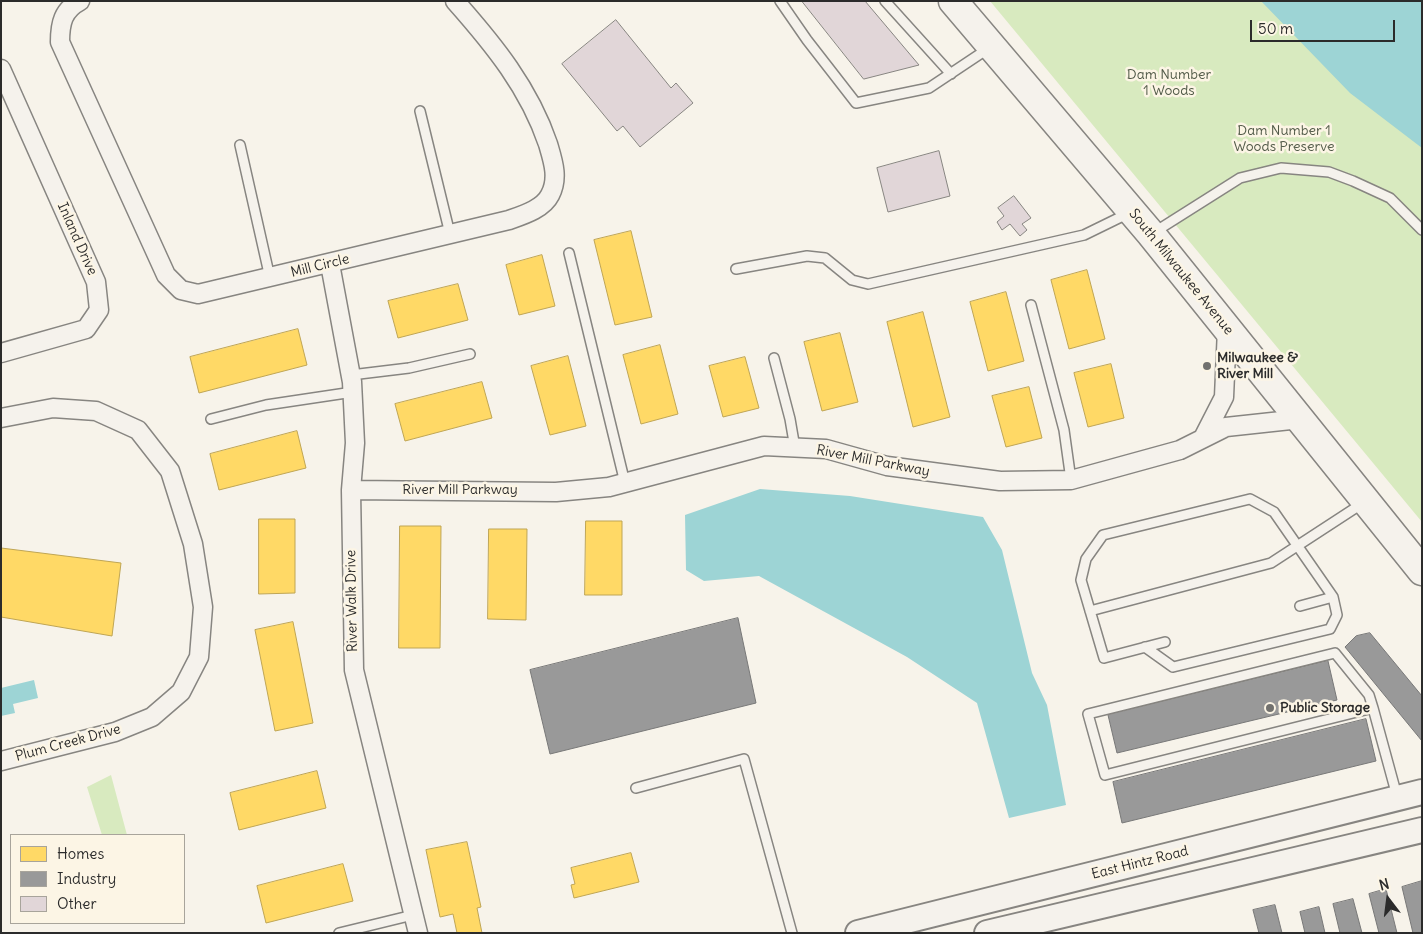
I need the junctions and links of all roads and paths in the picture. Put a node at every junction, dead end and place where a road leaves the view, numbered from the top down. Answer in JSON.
{"nodes":[{"id":1,"x":80,"y":1,"type":"edge"},
{"id":2,"x":455,"y":1,"type":"edge"},
{"id":3,"x":780,"y":1,"type":"edge"},
{"id":4,"x":886,"y":1,"type":"edge"},
{"id":5,"x":953,"y":1,"type":"edge"},
{"id":6,"x":991,"y":46,"type":"junction"},
{"id":7,"x":1,"y":70,"type":"edge"},
{"id":8,"x":951,"y":74,"type":"junction"},
{"id":9,"x":420,"y":111,"type":"dead end"},
{"id":10,"x":240,"y":145,"type":"dead end"},
{"id":11,"x":1131,"y":211,"type":"junction"},
{"id":12,"x":1422,"y":230,"type":"edge"},
{"id":13,"x":450,"y":234,"type":"junction"},
{"id":14,"x":1151,"y":234,"type":"junction"},
{"id":15,"x":569,"y":253,"type":"dead end"},
{"id":16,"x":330,"y":264,"type":"junction"},
{"id":17,"x":736,"y":269,"type":"dead end"},
{"id":18,"x":270,"y":278,"type":"junction"},
{"id":19,"x":1031,"y":305,"type":"dead end"},
{"id":20,"x":1227,"y":329,"type":"junction"},
{"id":21,"x":1,"y":353,"type":"edge"},
{"id":22,"x":470,"y":354,"type":"dead end"},
{"id":23,"x":774,"y":358,"type":"dead end"},
{"id":24,"x":352,"y":384,"type":"junction"},
{"id":25,"x":1,"y":418,"type":"edge"},
{"id":26,"x":211,"y":419,"type":"dead end"},
{"id":27,"x":1300,"y":419,"type":"junction"},
{"id":28,"x":1203,"y":438,"type":"junction"},
{"id":29,"x":795,"y":448,"type":"junction"},
{"id":30,"x":1071,"y":480,"type":"junction"},
{"id":31,"x":625,"y":483,"type":"junction"},
{"id":32,"x":351,"y":490,"type":"junction"},
{"id":33,"x":1365,"y":501,"type":"junction"},
{"id":34,"x":1299,"y":546,"type":"junction"},
{"id":35,"x":1422,"y":571,"type":"edge"},
{"id":36,"x":1333,"y":597,"type":"junction"},
{"id":37,"x":1300,"y":606,"type":"dead end"},
{"id":38,"x":1090,"y":612,"type":"junction"},
{"id":39,"x":1165,"y":642,"type":"dead end"},
{"id":40,"x":1145,"y":647,"type":"junction"},
{"id":41,"x":1373,"y":708,"type":"junction"},
{"id":42,"x":1,"y":761,"type":"edge"},
{"id":43,"x":636,"y":788,"type":"dead end"},
{"id":44,"x":1422,"y":792,"type":"edge"},
{"id":45,"x":1398,"y":798,"type":"junction"},
{"id":46,"x":1422,"y":830,"type":"edge"},
{"id":47,"x":413,"y":915,"type":"junction"},
{"id":48,"x":339,"y":933,"type":"edge"},
{"id":49,"x":418,"y":933,"type":"edge"},
{"id":50,"x":792,"y":933,"type":"edge"},
{"id":51,"x":858,"y":933,"type":"edge"},
{"id":52,"x":987,"y":933,"type":"edge"}],
"edges":[{"from":1,"to":18,"type":"street","name":"Mill Circle"},
{"from":2,"to":13,"type":"street","name":"Mill Circle"},
{"from":3,"to":8,"type":"lane"},
{"from":4,"to":8,"type":"lane"},
{"from":5,"to":6,"type":"main road","name":"South Milwaukee Avenue"},
{"from":6,"to":8,"type":"lane"},
{"from":6,"to":11,"type":"main road","name":"South Milwaukee Avenue"},
{"from":7,"to":21,"type":"street","name":"Inland Drive"},
{"from":9,"to":13,"type":"lane"},
{"from":10,"to":18,"type":"lane"},
{"from":11,"to":14,"type":"main road","name":"South Milwaukee Avenue"},
{"from":11,"to":17,"type":"lane"},
{"from":12,"to":14,"type":"lane"},
{"from":13,"to":16,"type":"street","name":"Mill Circle"},
{"from":14,"to":20,"type":"main road","name":"South Milwaukee Avenue"},
{"from":15,"to":31,"type":"lane"},
{"from":16,"to":18,"type":"street","name":"Mill Circle"},
{"from":16,"to":24,"type":"street","name":"River Walk Drive"},
{"from":19,"to":30,"type":"lane"},
{"from":20,"to":27,"type":"main road","name":"South Milwaukee Avenue"},
{"from":20,"to":28,"type":"street"},
{"from":22,"to":24,"type":"lane"},
{"from":23,"to":29,"type":"lane"},
{"from":24,"to":26,"type":"lane"},
{"from":24,"to":32,"type":"street","name":"River Walk Drive"},
{"from":25,"to":42,"type":"street","name":"Plum Creek Drive"},
{"from":27,"to":28,"type":"street","name":"River Mill Parkway"},
{"from":27,"to":33,"type":"main road","name":"South Milwaukee Avenue"},
{"from":28,"to":30,"type":"street","name":"River Mill Parkway"},
{"from":29,"to":30,"type":"street","name":"River Mill Parkway"},
{"from":29,"to":31,"type":"street","name":"River Mill Parkway"},
{"from":31,"to":32,"type":"street","name":"River Mill Parkway"},
{"from":32,"to":47,"type":"street","name":"River Walk Drive"},
{"from":33,"to":34,"type":"lane"},
{"from":33,"to":35,"type":"main road","name":"South Milwaukee Avenue"},
{"from":34,"to":36,"type":"lane"},
{"from":34,"to":38,"type":"lane"},
{"from":34,"to":38,"type":"lane"},
{"from":36,"to":37,"type":"lane"},
{"from":36,"to":40,"type":"lane"},
{"from":38,"to":40,"type":"lane"},
{"from":39,"to":40,"type":"lane"},
{"from":41,"to":41,"type":"lane"},
{"from":41,"to":45,"type":"lane"},
{"from":43,"to":50,"type":"lane"},
{"from":44,"to":45,"type":"main road","name":"East Hintz Road"},
{"from":45,"to":51,"type":"main road","name":"East Hintz Road"},
{"from":46,"to":52,"type":"main road"},
{"from":47,"to":48,"type":"lane"},
{"from":47,"to":49,"type":"street","name":"River Walk Drive"}]}
